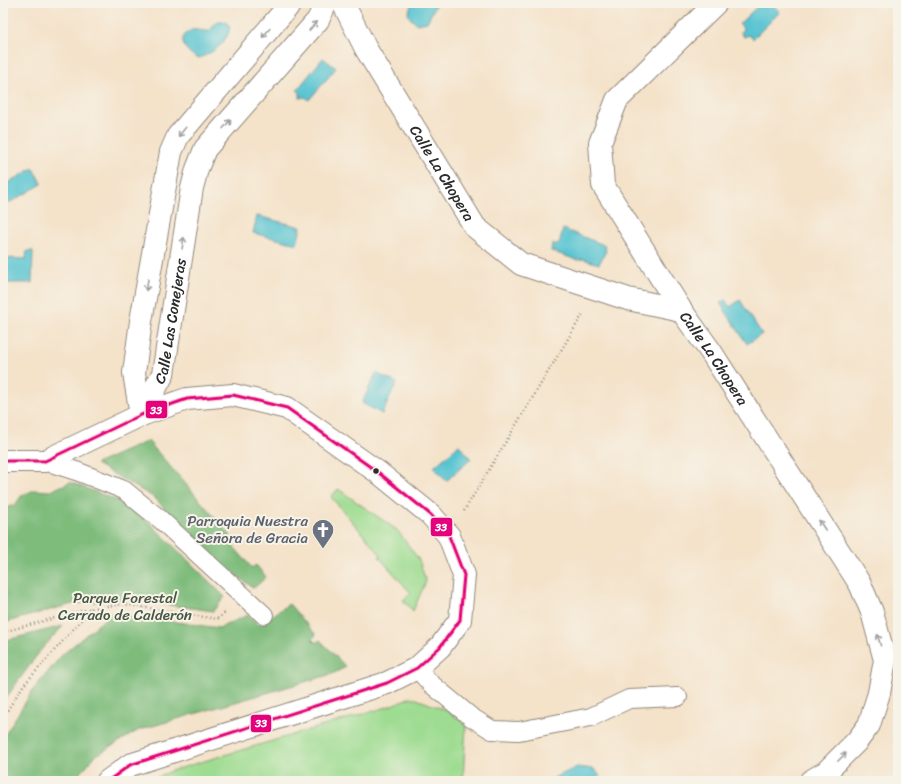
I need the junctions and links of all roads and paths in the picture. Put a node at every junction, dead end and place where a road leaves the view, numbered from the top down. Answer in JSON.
{"nodes":[{"id":1,"x":291,"y":3,"type":"edge"},
{"id":2,"x":326,"y":3,"type":"edge"},
{"id":3,"x":343,"y":3,"type":"edge"},
{"id":4,"x":716,"y":3,"type":"edge"},
{"id":5,"x":586,"y":309,"type":"dead end"},
{"id":6,"x":681,"y":310,"type":"junction"},
{"id":7,"x":142,"y":415,"type":"junction"},
{"id":8,"x":3,"y":461,"type":"edge"},
{"id":9,"x":45,"y":461,"type":"junction"},
{"id":10,"x":449,"y":536,"type":"junction"},
{"id":11,"x":245,"y":598,"type":"junction"},
{"id":12,"x":92,"y":608,"type":"junction"},
{"id":13,"x":264,"y":615,"type":"dead end"},
{"id":14,"x":3,"y":632,"type":"edge"},
{"id":15,"x":417,"y":668,"type":"junction"},
{"id":16,"x":678,"y":696,"type":"dead end"},
{"id":17,"x":3,"y":718,"type":"edge"},
{"id":18,"x":108,"y":781,"type":"edge"},
{"id":19,"x":811,"y":781,"type":"edge"}],
"edges":[{"from":1,"to":7,"type":"street","name":"Calle Las Conejeras","one_way":true},
{"from":7,"to":2,"type":"street","name":"Calle Las Conejeras","one_way":true},
{"from":3,"to":6,"type":"street","name":"Calle La Chopera"},
{"from":4,"to":6,"type":"street"},
{"from":5,"to":10,"type":"path"},
{"from":19,"to":6,"type":"street","name":"Calle La Chopera","one_way":true},
{"from":7,"to":9,"type":"street"},
{"from":7,"to":10,"type":"street"},
{"from":8,"to":9,"type":"street"},
{"from":9,"to":11,"type":"lane"},
{"from":10,"to":15,"type":"street"},
{"from":11,"to":12,"type":"path"},
{"from":11,"to":13,"type":"lane"},
{"from":12,"to":14,"type":"path"},
{"from":12,"to":17,"type":"path"},
{"from":15,"to":16,"type":"lane"},
{"from":15,"to":18,"type":"street"}]}
